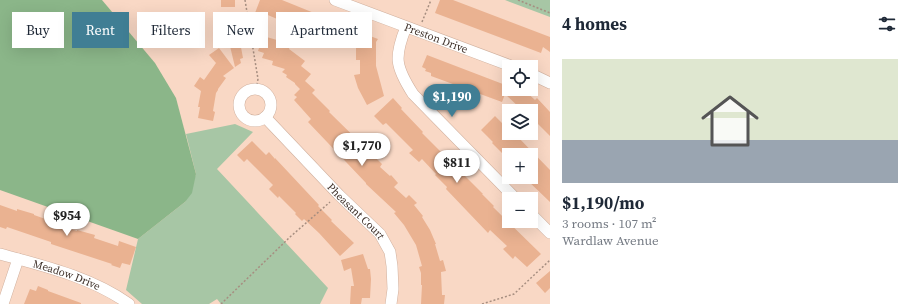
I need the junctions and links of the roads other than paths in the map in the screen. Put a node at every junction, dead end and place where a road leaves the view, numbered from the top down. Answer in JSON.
{"nodes":[{"id":1,"x":335,"y":0,"type":"edge"},
{"id":2,"x":406,"y":27,"type":"junction"},
{"id":3,"x":502,"y":62,"type":"edge"},
{"id":4,"x":538,"y":77,"type":"edge"},
{"id":5,"x":550,"y":83,"type":"edge"},
{"id":6,"x":265,"y":117,"type":"junction"},
{"id":7,"x":509,"y":192,"type":"edge"},
{"id":8,"x":538,"y":221,"type":"edge"},
{"id":9,"x":550,"y":233,"type":"edge"},
{"id":10,"x":0,"y":254,"type":"edge"},
{"id":11,"x":18,"y":259,"type":"junction"},
{"id":12,"x":2,"y":304,"type":"edge"},
{"id":13,"x":129,"y":304,"type":"edge"},
{"id":14,"x":391,"y":304,"type":"edge"}],
"edges":[{"from":1,"to":2,"type":"street","name":"Preston Drive"},
{"from":2,"to":3,"type":"street","name":"Preston Drive"},
{"from":2,"to":7,"type":"street"},
{"from":4,"to":5,"type":"street"},
{"from":6,"to":6,"type":"street"},
{"from":6,"to":14,"type":"street","name":"Pheasant Court"},
{"from":8,"to":9,"type":"street"},
{"from":10,"to":11,"type":"street","name":"Meadow Drive"},
{"from":11,"to":12,"type":"street"},
{"from":11,"to":13,"type":"street","name":"Meadow Drive"}]}
